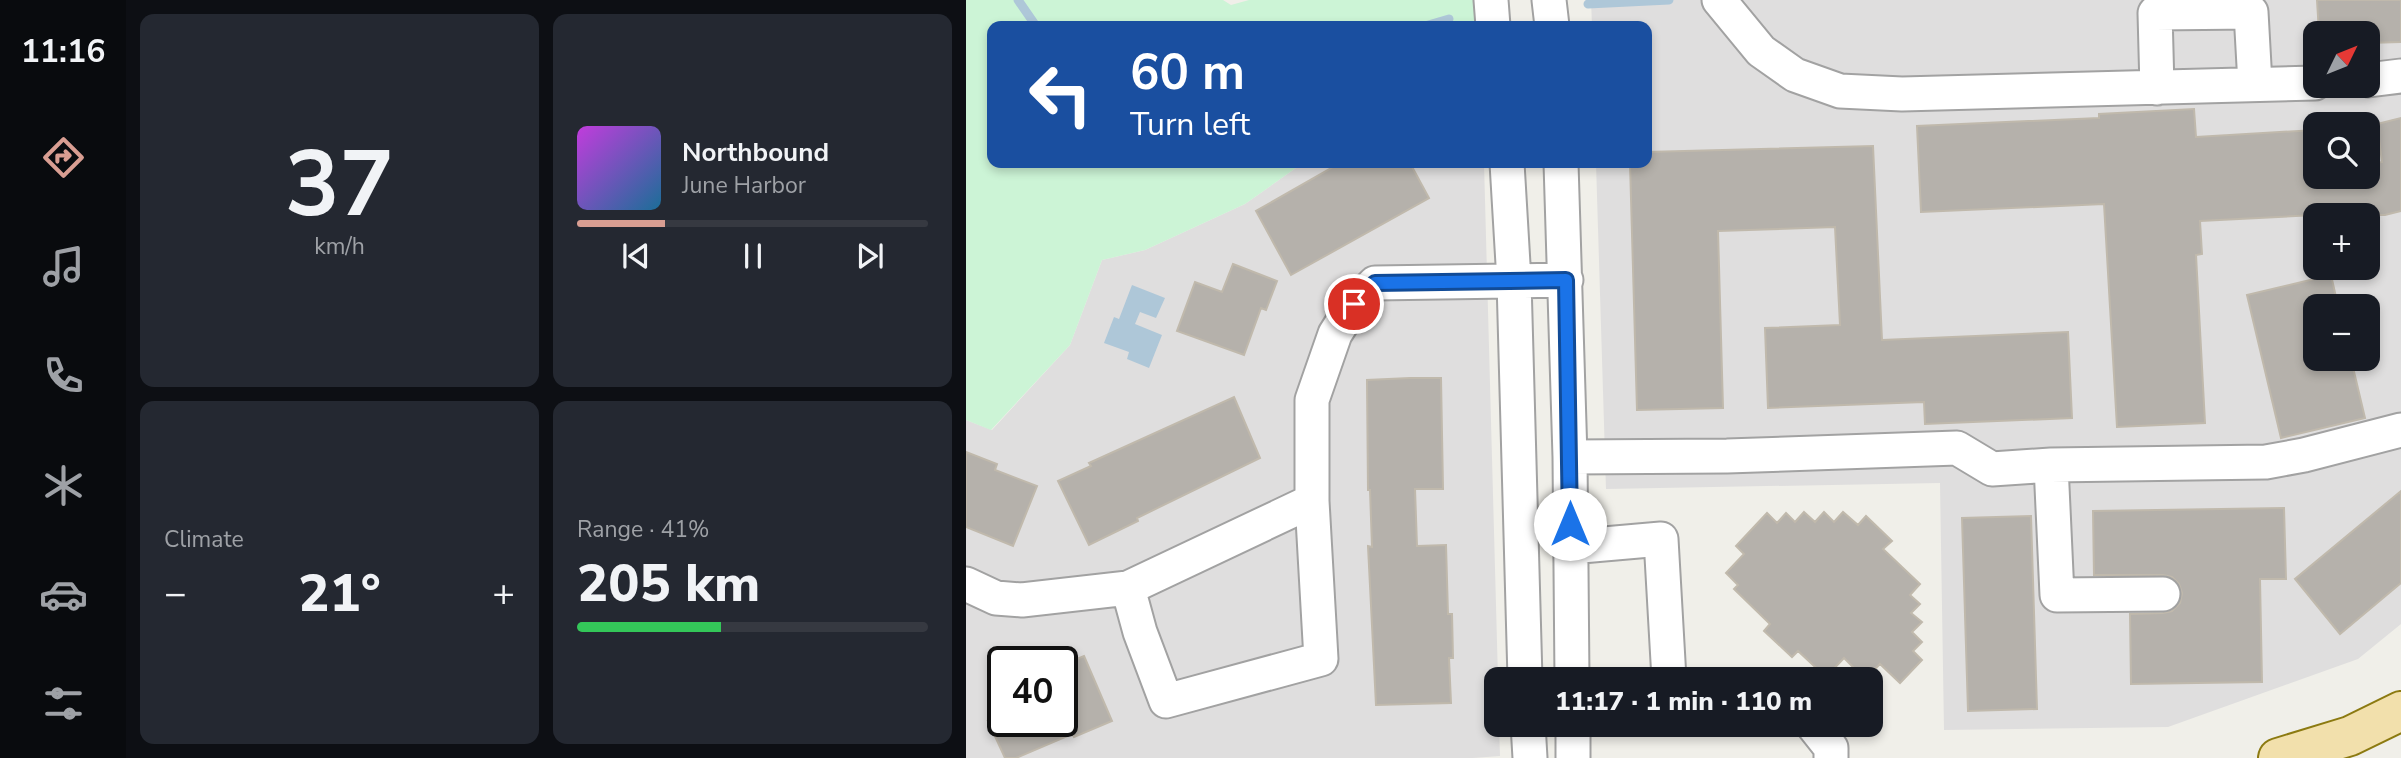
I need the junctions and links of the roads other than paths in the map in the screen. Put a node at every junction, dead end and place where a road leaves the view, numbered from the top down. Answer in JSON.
{"nodes":[{"id":1,"x":1490,"y":0,"type":"edge"},
{"id":2,"x":1549,"y":0,"type":"edge"},
{"id":3,"x":1719,"y":0,"type":"edge"},
{"id":4,"x":1492,"y":21,"type":"edge"},
{"id":5,"x":1551,"y":21,"type":"edge"},
{"id":6,"x":2401,"y":76,"type":"edge"},
{"id":7,"x":2380,"y":79,"type":"edge"},
{"id":8,"x":2303,"y":83,"type":"edge"},
{"id":9,"x":2255,"y":84,"type":"junction"},
{"id":10,"x":2157,"y":89,"type":"junction"},
{"id":11,"x":1507,"y":168,"type":"edge"},
{"id":12,"x":1561,"y":168,"type":"edge"},
{"id":13,"x":1566,"y":280,"type":"junction"},
{"id":14,"x":1514,"y":281,"type":"junction"},
{"id":15,"x":2401,"y":430,"type":"edge"},
{"id":16,"x":1570,"y":457,"type":"junction"},
{"id":17,"x":2050,"y":465,"type":"junction"},
{"id":18,"x":1312,"y":501,"type":"junction"},
{"id":19,"x":1570,"y":547,"type":"junction"},
{"id":20,"x":966,"y":584,"type":"edge"},
{"id":21,"x":1128,"y":588,"type":"junction"},
{"id":22,"x":2163,"y":594,"type":"dead end"},
{"id":23,"x":1525,"y":667,"type":"edge"},
{"id":24,"x":1572,"y":667,"type":"edge"},
{"id":25,"x":1668,"y":667,"type":"edge"},
{"id":26,"x":2401,"y":711,"type":"edge"},
{"id":27,"x":1529,"y":737,"type":"edge"},
{"id":28,"x":1573,"y":737,"type":"edge"},
{"id":29,"x":1822,"y":737,"type":"edge"},
{"id":30,"x":1530,"y":758,"type":"edge"},
{"id":31,"x":1573,"y":758,"type":"edge"},
{"id":32,"x":1830,"y":758,"type":"edge"},
{"id":33,"x":2278,"y":758,"type":"edge"}],
"edges":[{"from":1,"to":4,"type":"street"},
{"from":2,"to":5,"type":"street"},
{"from":3,"to":10,"type":"street"},
{"from":6,"to":7,"type":"street"},
{"from":8,"to":9,"type":"street"},
{"from":9,"to":10,"type":"street"},
{"from":9,"to":10,"type":"street"},
{"from":11,"to":14,"type":"street"},
{"from":12,"to":13,"type":"street"},
{"from":13,"to":14,"type":"street"},
{"from":13,"to":16,"type":"street"},
{"from":14,"to":18,"type":"street"},
{"from":14,"to":23,"type":"street"},
{"from":15,"to":17,"type":"street"},
{"from":16,"to":17,"type":"street"},
{"from":16,"to":19,"type":"street"},
{"from":17,"to":22,"type":"street"},
{"from":18,"to":21,"type":"street"},
{"from":18,"to":21,"type":"street"},
{"from":19,"to":24,"type":"street"},
{"from":19,"to":25,"type":"street"},
{"from":20,"to":21,"type":"street"},
{"from":26,"to":33,"type":"main road"},
{"from":27,"to":30,"type":"street"},
{"from":28,"to":31,"type":"street"},
{"from":29,"to":32,"type":"street"}]}
